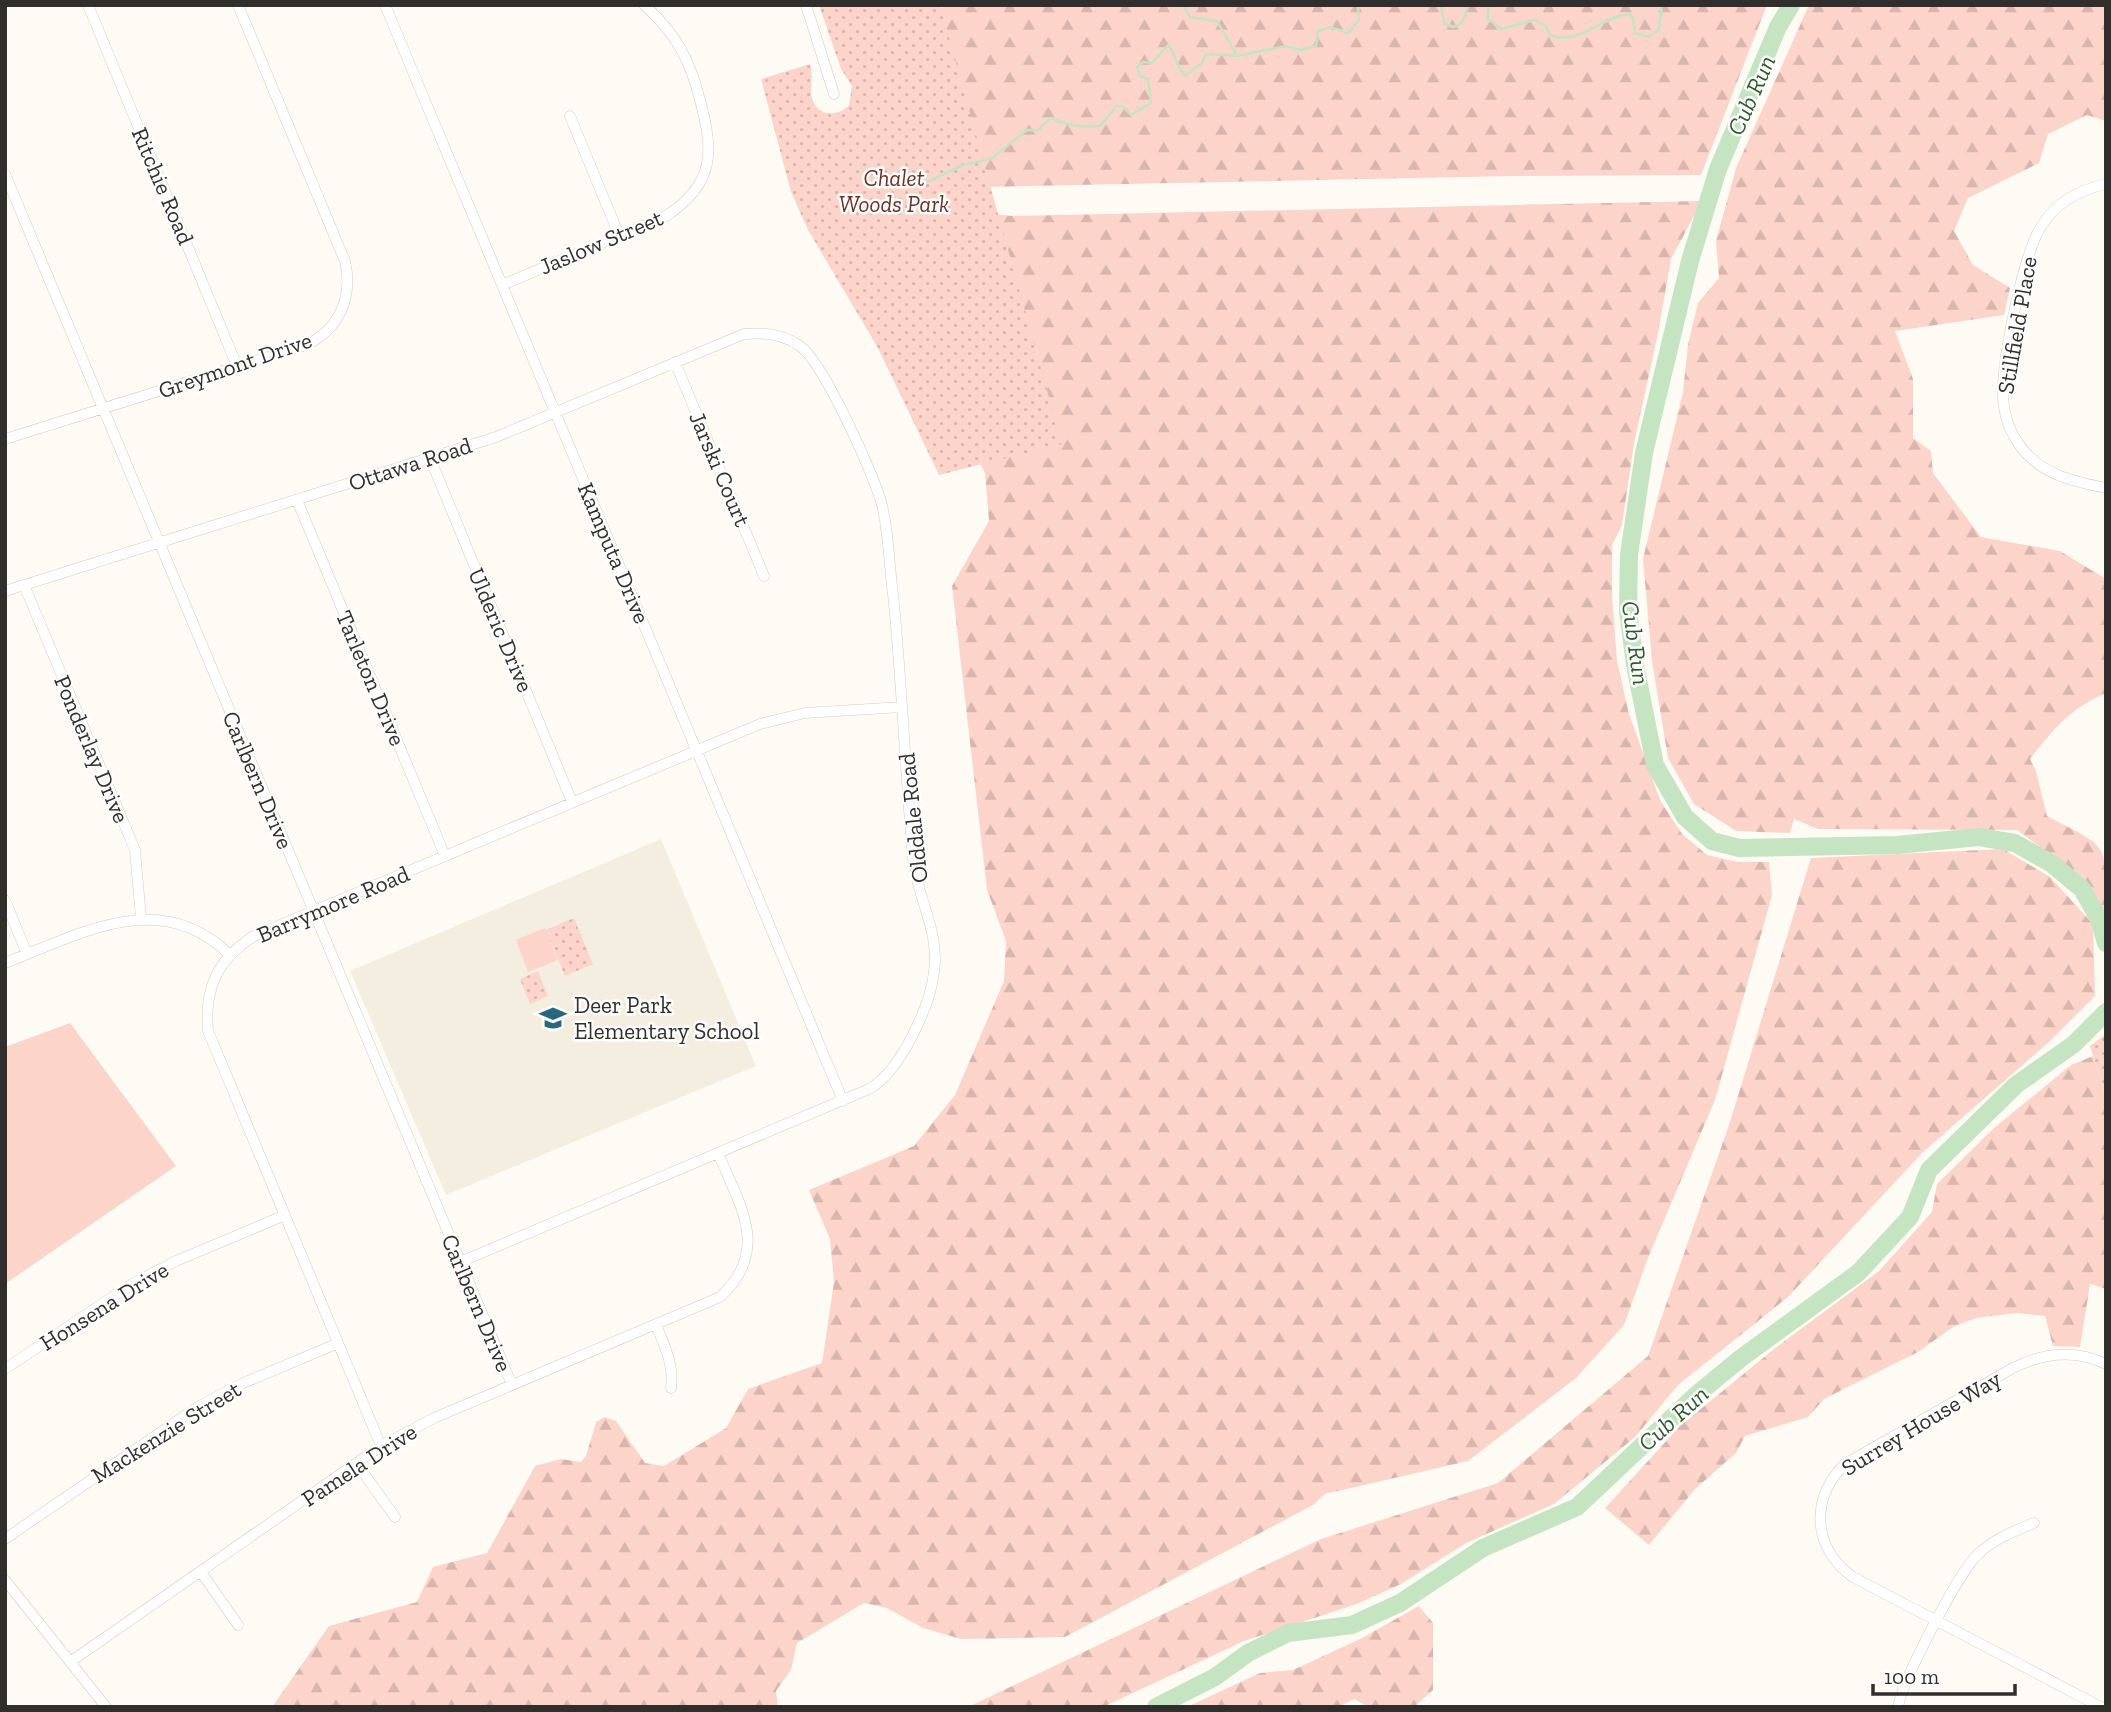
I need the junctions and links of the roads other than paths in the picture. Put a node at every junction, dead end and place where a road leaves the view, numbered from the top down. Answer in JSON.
{"nodes":[{"id":1,"x":88,"y":5,"type":"edge"},
{"id":2,"x":238,"y":5,"type":"edge"},
{"id":3,"x":385,"y":5,"type":"edge"},
{"id":4,"x":644,"y":5,"type":"edge"},
{"id":5,"x":806,"y":5,"type":"edge"},
{"id":6,"x":834,"y":94,"type":"dead end"},
{"id":7,"x":570,"y":116,"type":"dead end"},
{"id":8,"x":5,"y":174,"type":"edge"},
{"id":9,"x":2106,"y":184,"type":"edge"},
{"id":10,"x":620,"y":235,"type":"junction"},
{"id":11,"x":502,"y":285,"type":"junction"},
{"id":12,"x":805,"y":351,"type":"joint"},
{"id":13,"x":675,"y":362,"type":"junction"},
{"id":14,"x":237,"y":366,"type":"junction"},
{"id":15,"x":103,"y":409,"type":"junction"},
{"id":16,"x":555,"y":412,"type":"junction"},
{"id":17,"x":5,"y":439,"type":"edge"},
{"id":18,"x":430,"y":458,"type":"junction"},
{"id":19,"x":2106,"y":488,"type":"edge"},
{"id":20,"x":297,"y":499,"type":"junction"},
{"id":21,"x":159,"y":542,"type":"junction"},
{"id":22,"x":764,"y":576,"type":"dead end"},
{"id":23,"x":24,"y":585,"type":"junction"},
{"id":24,"x":5,"y":591,"type":"edge"},
{"id":25,"x":902,"y":707,"type":"junction"},
{"id":26,"x":696,"y":750,"type":"junction"},
{"id":27,"x":572,"y":802,"type":"junction"},
{"id":28,"x":445,"y":856,"type":"junction"},
{"id":29,"x":5,"y":900,"type":"edge"},
{"id":30,"x":313,"y":911,"type":"junction"},
{"id":31,"x":141,"y":918,"type":"junction"},
{"id":32,"x":27,"y":954,"type":"junction"},
{"id":33,"x":229,"y":954,"type":"junction"},
{"id":34,"x":5,"y":963,"type":"edge"},
{"id":35,"x":842,"y":1101,"type":"junction"},
{"id":36,"x":718,"y":1153,"type":"junction"},
{"id":37,"x":283,"y":1216,"type":"junction"},
{"id":38,"x":460,"y":1262,"type":"junction"},
{"id":39,"x":656,"y":1325,"type":"junction"},
{"id":40,"x":336,"y":1344,"type":"junction"},
{"id":41,"x":2106,"y":1364,"type":"edge"},
{"id":42,"x":5,"y":1369,"type":"edge"},
{"id":43,"x":512,"y":1385,"type":"junction"},
{"id":44,"x":671,"y":1388,"type":"dead end"},
{"id":45,"x":381,"y":1446,"type":"junction"},
{"id":46,"x":358,"y":1464,"type":"junction"},
{"id":47,"x":396,"y":1517,"type":"dead end"},
{"id":48,"x":2034,"y":1523,"type":"dead end"},
{"id":49,"x":5,"y":1539,"type":"edge"},
{"id":50,"x":201,"y":1572,"type":"junction"},
{"id":51,"x":5,"y":1580,"type":"edge"},
{"id":52,"x":1937,"y":1622,"type":"junction"},
{"id":53,"x":238,"y":1625,"type":"dead end"},
{"id":54,"x":70,"y":1661,"type":"junction"},
{"id":55,"x":106,"y":1707,"type":"edge"},
{"id":56,"x":1898,"y":1707,"type":"edge"},
{"id":57,"x":2101,"y":1707,"type":"edge"}],
"edges":[{"from":1,"to":14,"type":"street","name":"Ritchie Road"},
{"from":2,"to":14,"type":"street","name":"Greymont Drive"},
{"from":3,"to":11,"type":"street","name":"Kamputa Drive"},
{"from":4,"to":10,"type":"street","name":"Jaslow Street"},
{"from":5,"to":6,"type":"street"},
{"from":7,"to":10,"type":"street"},
{"from":8,"to":15,"type":"street","name":"Carlbern Drive"},
{"from":9,"to":19,"type":"street","name":"Stillfield Place"},
{"from":10,"to":11,"type":"street","name":"Jaslow Street"},
{"from":11,"to":16,"type":"street","name":"Kamputa Drive"},
{"from":12,"to":13,"type":"street","name":"Ottawa Road"},
{"from":12,"to":25,"type":"street","name":"Olddale Road"},
{"from":13,"to":16,"type":"street","name":"Ottawa Road"},
{"from":13,"to":22,"type":"street","name":"Jarski Court"},
{"from":14,"to":15,"type":"street","name":"Greymont Drive"},
{"from":15,"to":17,"type":"street","name":"Greymont Drive"},
{"from":15,"to":21,"type":"street","name":"Carlbern Drive"},
{"from":16,"to":18,"type":"street","name":"Ottawa Road"},
{"from":16,"to":26,"type":"street","name":"Kamputa Drive"},
{"from":18,"to":20,"type":"street","name":"Ottawa Road"},
{"from":18,"to":27,"type":"street","name":"Ulderic Drive"},
{"from":20,"to":21,"type":"street","name":"Ottawa Road"},
{"from":20,"to":28,"type":"street","name":"Tarleton Drive"},
{"from":21,"to":23,"type":"street","name":"Ottawa Road"},
{"from":21,"to":30,"type":"street","name":"Carlbern Drive"},
{"from":23,"to":24,"type":"street","name":"Ottawa Road"},
{"from":23,"to":31,"type":"street","name":"Ponderlay Drive"},
{"from":25,"to":26,"type":"street","name":"Barrymore Road"},
{"from":25,"to":35,"type":"street","name":"Olddale Road"},
{"from":26,"to":27,"type":"street","name":"Barrymore Road"},
{"from":26,"to":35,"type":"street","name":"Kamputa Drive"},
{"from":27,"to":28,"type":"street","name":"Barrymore Road"},
{"from":28,"to":30,"type":"street","name":"Barrymore Road"},
{"from":29,"to":32,"type":"street"},
{"from":30,"to":33,"type":"street","name":"Barrymore Road"},
{"from":30,"to":38,"type":"street","name":"Carlbern Drive"},
{"from":31,"to":32,"type":"street"},
{"from":31,"to":33,"type":"street"},
{"from":32,"to":34,"type":"street"},
{"from":33,"to":37,"type":"street","name":"Barrymore Road"},
{"from":35,"to":36,"type":"street","name":"Olddale Road"},
{"from":36,"to":38,"type":"street","name":"Olddale Road"},
{"from":36,"to":39,"type":"street","name":"Pamela Drive"},
{"from":37,"to":40,"type":"street","name":"Barrymore Road"},
{"from":37,"to":42,"type":"street","name":"Honsena Drive"},
{"from":38,"to":43,"type":"street","name":"Carlbern Drive"},
{"from":39,"to":43,"type":"street","name":"Pamela Drive"},
{"from":39,"to":44,"type":"street"},
{"from":40,"to":45,"type":"street","name":"Barrymore Road"},
{"from":40,"to":49,"type":"street","name":"Mackenzie Street"},
{"from":41,"to":52,"type":"street","name":"Surrey House Way"},
{"from":43,"to":45,"type":"street","name":"Pamela Drive"},
{"from":45,"to":46,"type":"street","name":"Pamela Drive"},
{"from":46,"to":47,"type":"street"},
{"from":46,"to":50,"type":"street","name":"Pamela Drive"},
{"from":48,"to":52,"type":"street"},
{"from":50,"to":53,"type":"street"},
{"from":50,"to":54,"type":"street","name":"Pamela Drive"},
{"from":51,"to":54,"type":"street"},
{"from":52,"to":56,"type":"street"},
{"from":52,"to":57,"type":"street","name":"Surrey House Way"},
{"from":54,"to":55,"type":"street"}]}
